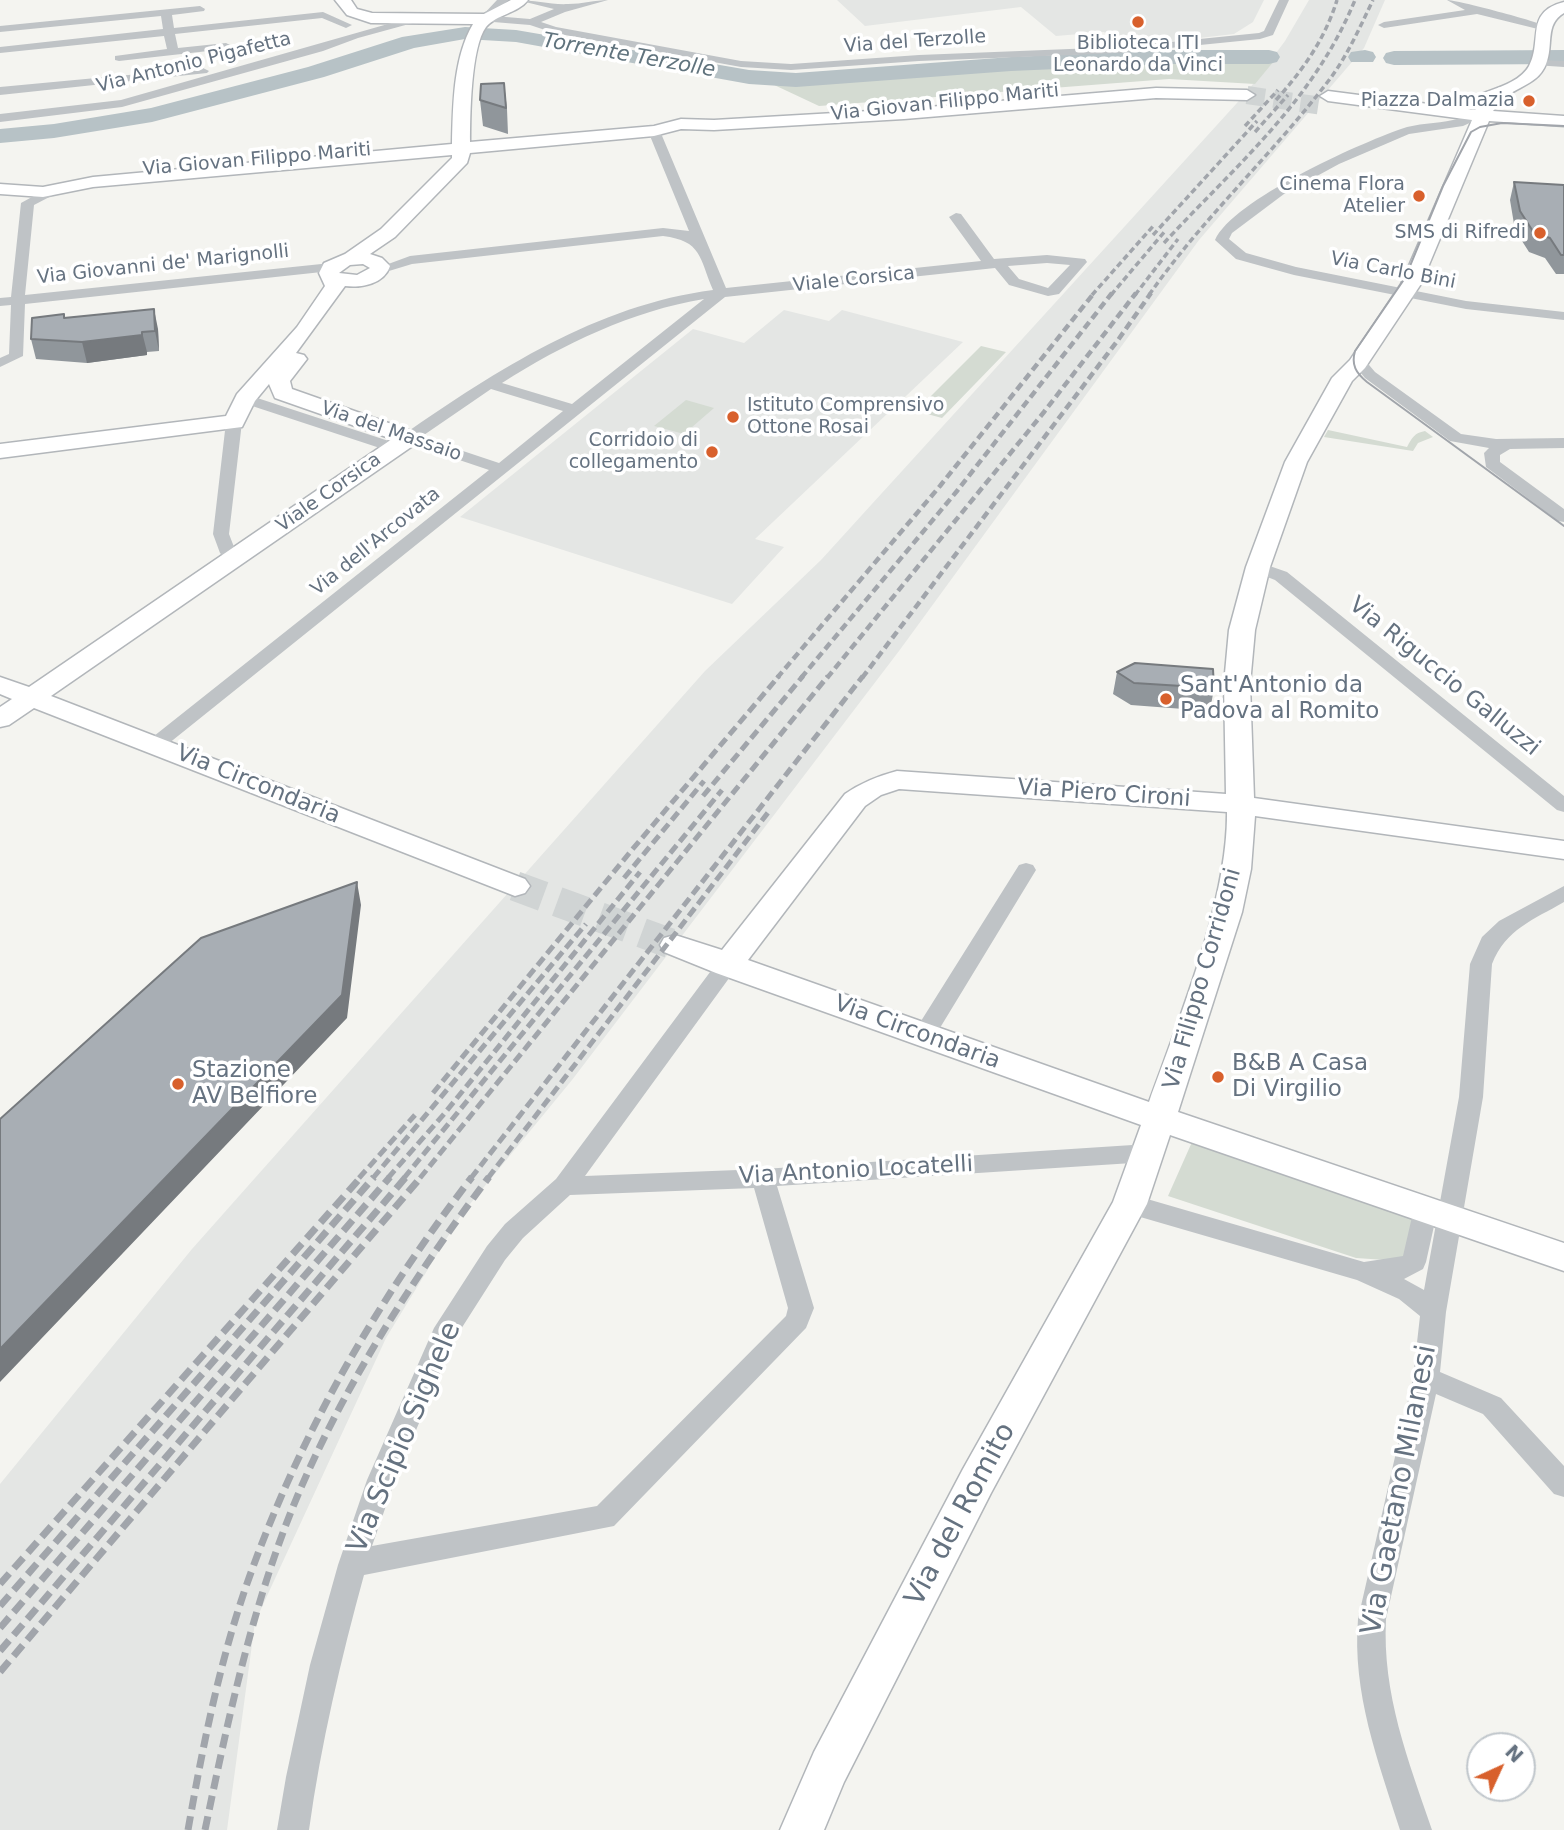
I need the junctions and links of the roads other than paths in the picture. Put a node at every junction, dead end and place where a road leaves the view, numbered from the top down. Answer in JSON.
{"nodes":[{"id":1,"x":343,"y":0,"type":"edge"},
{"id":2,"x":503,"y":0,"type":"edge"},
{"id":3,"x":521,"y":0,"type":"edge"},
{"id":4,"x":603,"y":0,"type":"edge"},
{"id":5,"x":1283,"y":0,"type":"edge"},
{"id":6,"x":1452,"y":0,"type":"edge"},
{"id":7,"x":317,"y":2,"type":"dead end"},
{"id":8,"x":1564,"y":7,"type":"edge"},
{"id":9,"x":566,"y":8,"type":"junction"},
{"id":10,"x":200,"y":9,"type":"dead end"},
{"id":11,"x":1477,"y":11,"type":"junction"},
{"id":12,"x":166,"y":12,"type":"junction"},
{"id":13,"x":111,"y":13,"type":"junction"},
{"id":14,"x":323,"y":15,"type":"junction"},
{"id":15,"x":387,"y":19,"type":"junction"},
{"id":16,"x":416,"y":19,"type":"junction"},
{"id":17,"x":531,"y":22,"type":"junction"},
{"id":18,"x":1384,"y":25,"type":"dead end"},
{"id":19,"x":221,"y":26,"type":"junction"},
{"id":20,"x":1542,"y":27,"type":"junction"},
{"id":21,"x":478,"y":28,"type":"junction"},
{"id":22,"x":0,"y":29,"type":"edge"},
{"id":23,"x":169,"y":31,"type":"junction"},
{"id":24,"x":354,"y":31,"type":"junction"},
{"id":25,"x":114,"y":36,"type":"junction"},
{"id":26,"x":226,"y":46,"type":"junction"},
{"id":27,"x":0,"y":50,"type":"edge"},
{"id":28,"x":173,"y":53,"type":"junction"},
{"id":29,"x":119,"y":58,"type":"junction"},
{"id":30,"x":1539,"y":59,"type":"junction"},
{"id":31,"x":1564,"y":64,"type":"edge"},
{"id":32,"x":247,"y":68,"type":"junction"},
{"id":33,"x":232,"y":69,"type":"junction"},
{"id":34,"x":121,"y":78,"type":"junction"},
{"id":35,"x":1504,"y":90,"type":"junction"},
{"id":36,"x":0,"y":91,"type":"edge"},
{"id":37,"x":1250,"y":91,"type":"tunnel mouth"},
{"id":38,"x":0,"y":118,"type":"edge"},
{"id":39,"x":1467,"y":118,"type":"junction"},
{"id":40,"x":462,"y":121,"type":"junction"},
{"id":41,"x":1564,"y":121,"type":"edge"},
{"id":42,"x":1564,"y":130,"type":"edge"},
{"id":43,"x":654,"y":131,"type":"junction"},
{"id":44,"x":532,"y":140,"type":"junction"},
{"id":45,"x":1472,"y":145,"type":"junction"},
{"id":46,"x":460,"y":147,"type":"junction"},
{"id":47,"x":405,"y":152,"type":"junction"},
{"id":48,"x":436,"y":171,"type":"junction"},
{"id":49,"x":0,"y":183,"type":"edge"},
{"id":50,"x":46,"y":185,"type":"junction"},
{"id":51,"x":0,"y":189,"type":"edge"},
{"id":52,"x":421,"y":197,"type":"junction"},
{"id":53,"x":957,"y":217,"type":"dead end"},
{"id":54,"x":388,"y":233,"type":"junction"},
{"id":55,"x":701,"y":245,"type":"junction"},
{"id":56,"x":351,"y":259,"type":"junction"},
{"id":57,"x":996,"y":265,"type":"junction"},
{"id":58,"x":373,"y":270,"type":"junction"},
{"id":59,"x":332,"y":272,"type":"junction"},
{"id":60,"x":721,"y":293,"type":"junction"},
{"id":61,"x":1405,"y":294,"type":"junction"},
{"id":62,"x":18,"y":300,"type":"junction"},
{"id":63,"x":675,"y":301,"type":"junction"},
{"id":64,"x":0,"y":302,"type":"edge"},
{"id":65,"x":695,"y":315,"type":"junction"},
{"id":66,"x":1564,"y":316,"type":"edge"},
{"id":67,"x":1359,"y":362,"type":"junction"},
{"id":68,"x":0,"y":363,"type":"edge"},
{"id":69,"x":489,"y":384,"type":"junction"},
{"id":70,"x":281,"y":392,"type":"junction"},
{"id":71,"x":245,"y":399,"type":"junction"},
{"id":72,"x":576,"y":410,"type":"junction"},
{"id":73,"x":234,"y":422,"type":"junction"},
{"id":74,"x":402,"y":443,"type":"junction"},
{"id":75,"x":1564,"y":443,"type":"edge"},
{"id":76,"x":1505,"y":444,"type":"junction"},
{"id":77,"x":0,"y":451,"type":"edge"},
{"id":78,"x":502,"y":469,"type":"junction"},
{"id":79,"x":1564,"y":517,"type":"edge"},
{"id":80,"x":235,"y":558,"type":"junction"},
{"id":81,"x":1256,"y":574,"type":"junction"},
{"id":82,"x":0,"y":685,"type":"edge"},
{"id":83,"x":32,"y":697,"type":"junction"},
{"id":84,"x":0,"y":719,"type":"edge"},
{"id":85,"x":156,"y":744,"type":"junction"},
{"id":86,"x":1240,"y":805,"type":"junction"},
{"id":87,"x":1564,"y":806,"type":"edge"},
{"id":88,"x":1564,"y":850,"type":"edge"},
{"id":89,"x":1026,"y":870,"type":"dead end"},
{"id":90,"x":515,"y":886,"type":"tunnel mouth"},
{"id":91,"x":1564,"y":893,"type":"edge"},
{"id":92,"x":675,"y":945,"type":"tunnel mouth"},
{"id":93,"x":727,"y":965,"type":"junction"},
{"id":94,"x":924,"y":1035,"type":"junction"},
{"id":95,"x":1161,"y":1118,"type":"junction"},
{"id":96,"x":1148,"y":1153,"type":"junction"},
{"id":97,"x":763,"y":1178,"type":"junction"},
{"id":98,"x":564,"y":1186,"type":"junction"},
{"id":99,"x":1130,"y":1204,"type":"junction"},
{"id":100,"x":1439,"y":1213,"type":"junction"},
{"id":101,"x":1564,"y":1257,"type":"edge"},
{"id":102,"x":1363,"y":1272,"type":"junction"},
{"id":103,"x":1433,"y":1312,"type":"junction"},
{"id":104,"x":1426,"y":1378,"type":"junction"},
{"id":105,"x":1564,"y":1485,"type":"edge"},
{"id":106,"x":352,"y":1565,"type":"junction"},
{"id":107,"x":293,"y":1830,"type":"edge"},
{"id":108,"x":802,"y":1830,"type":"edge"},
{"id":109,"x":1416,"y":1830,"type":"edge"}],
"edges":[{"from":1,"to":15,"type":"street"},
{"from":2,"to":21,"type":"street"},
{"from":3,"to":9,"type":"street"},
{"from":3,"to":21,"type":"street"},
{"from":4,"to":9,"type":"street"},
{"from":5,"to":17,"type":"street","name":"Via del Terzolle"},
{"from":6,"to":11,"type":"street"},
{"from":7,"to":14,"type":"street"},
{"from":8,"to":20,"type":"street"},
{"from":9,"to":17,"type":"street"},
{"from":10,"to":12,"type":"street"},
{"from":11,"to":18,"type":"street"},
{"from":11,"to":20,"type":"street"},
{"from":12,"to":13,"type":"street"},
{"from":12,"to":23,"type":"street"},
{"from":13,"to":22,"type":"street"},
{"from":13,"to":25,"type":"street"},
{"from":14,"to":19,"type":"street"},
{"from":14,"to":24,"type":"street"},
{"from":14,"to":24,"type":"street"},
{"from":15,"to":16,"type":"street"},
{"from":15,"to":24,"type":"street"},
{"from":16,"to":21,"type":"street"},
{"from":16,"to":24,"type":"street"},
{"from":17,"to":21,"type":"street"},
{"from":19,"to":23,"type":"street"},
{"from":19,"to":26,"type":"street"},
{"from":20,"to":30,"type":"street"},
{"from":21,"to":40,"type":"street"},
{"from":23,"to":25,"type":"street"},
{"from":23,"to":28,"type":"street"},
{"from":24,"to":32,"type":"street","name":"Via Antonio Pigafetta"},
{"from":25,"to":27,"type":"street"},
{"from":25,"to":29,"type":"street"},
{"from":26,"to":28,"type":"street"},
{"from":26,"to":33,"type":"street"},
{"from":28,"to":29,"type":"street"},
{"from":29,"to":34,"type":"street"},
{"from":30,"to":31,"type":"street"},
{"from":30,"to":35,"type":"street"},
{"from":32,"to":33,"type":"street"},
{"from":32,"to":38,"type":"street","name":"Via Antonio Pigafetta"},
{"from":33,"to":34,"type":"street"},
{"from":34,"to":36,"type":"street"},
{"from":35,"to":39,"type":"street"},
{"from":35,"to":39,"type":"street"},
{"from":37,"to":43,"type":"street","name":"Via Giovan Filippo Mariti"},
{"from":39,"to":39,"type":"street"},
{"from":39,"to":41,"type":"street"},
{"from":39,"to":42,"type":"street"},
{"from":39,"to":45,"type":"street"},
{"from":39,"to":45,"type":"street"},
{"from":39,"to":61,"type":"street","name":"Via Carlo Bini"},
{"from":40,"to":44,"type":"street"},
{"from":40,"to":46,"type":"street"},
{"from":40,"to":47,"type":"street"},
{"from":43,"to":44,"type":"street","name":"Via Giovan Filippo Mariti"},
{"from":43,"to":55,"type":"street"},
{"from":44,"to":46,"type":"street","name":"Via Giovan Filippo Mariti"},
{"from":45,"to":61,"type":"street","name":"Via Filippo Corridoni"},
{"from":46,"to":47,"type":"street","name":"Via Giovan Filippo Mariti"},
{"from":46,"to":48,"type":"street"},
{"from":46,"to":52,"type":"street"},
{"from":47,"to":48,"type":"street"},
{"from":47,"to":50,"type":"street","name":"Via Giovan Filippo Mariti"},
{"from":48,"to":52,"type":"street"},
{"from":49,"to":50,"type":"street","name":"Via Giovan Filippo Mariti"},
{"from":50,"to":51,"type":"street","name":"Via Giovan Filippo Mariti"},
{"from":50,"to":62,"type":"street"},
{"from":52,"to":54,"type":"street"},
{"from":53,"to":57,"type":"street","name":"Viale Corsica"},
{"from":54,"to":56,"type":"street"},
{"from":54,"to":58,"type":"street"},
{"from":55,"to":58,"type":"street"},
{"from":55,"to":60,"type":"street"},
{"from":56,"to":58,"type":"street"},
{"from":56,"to":59,"type":"street"},
{"from":57,"to":57,"type":"street","name":"Viale Corsica"},
{"from":57,"to":60,"type":"street","name":"Viale Corsica"},
{"from":58,"to":59,"type":"street"},
{"from":58,"to":70,"type":"street"},
{"from":59,"to":62,"type":"street","name":"Via Giovanni de' Marignolli"},
{"from":59,"to":71,"type":"street"},
{"from":60,"to":63,"type":"street","name":"Viale Corsica"},
{"from":60,"to":65,"type":"street","name":"Via dell'Arcovata"},
{"from":61,"to":66,"type":"street","name":"Via Carlo Bini"},
{"from":61,"to":67,"type":"street","name":"Via Filippo Corridoni"},
{"from":62,"to":64,"type":"street","name":"Via Giovanni de' Marignolli"},
{"from":62,"to":68,"type":"street"},
{"from":63,"to":65,"type":"street"},
{"from":63,"to":69,"type":"street","name":"Viale Corsica"},
{"from":65,"to":72,"type":"street","name":"Via dell'Arcovata"},
{"from":67,"to":76,"type":"street"},
{"from":67,"to":81,"type":"street","name":"Via Filippo Corridoni"},
{"from":69,"to":72,"type":"street"},
{"from":69,"to":74,"type":"street","name":"Viale Corsica"},
{"from":70,"to":71,"type":"street"},
{"from":70,"to":74,"type":"street","name":"Via del Massaio"},
{"from":71,"to":73,"type":"street"},
{"from":71,"to":74,"type":"street","name":"Via del Massaio"},
{"from":72,"to":78,"type":"street","name":"Via dell'Arcovata"},
{"from":73,"to":77,"type":"street"},
{"from":73,"to":80,"type":"street"},
{"from":74,"to":78,"type":"street","name":"Via del Massaio"},
{"from":74,"to":80,"type":"street","name":"Viale Corsica"},
{"from":75,"to":76,"type":"street"},
{"from":76,"to":79,"type":"street"},
{"from":78,"to":85,"type":"street","name":"Via dell'Arcovata"},
{"from":80,"to":83,"type":"street","name":"Viale Corsica"},
{"from":81,"to":86,"type":"street","name":"Via Filippo Corridoni"},
{"from":81,"to":87,"type":"street","name":"Via Riguccio Galluzzi"},
{"from":82,"to":83,"type":"street","name":"Via Circondaria"},
{"from":83,"to":84,"type":"street","name":"Viale Corsica"},
{"from":83,"to":85,"type":"street","name":"Via Circondaria"},
{"from":85,"to":90,"type":"street","name":"Via Circondaria"},
{"from":86,"to":88,"type":"street","name":"Via Piero Cironi"},
{"from":86,"to":93,"type":"street","name":"Via Piero Cironi"},
{"from":86,"to":95,"type":"street","name":"Via Filippo Corridoni"},
{"from":89,"to":94,"type":"street"},
{"from":91,"to":100,"type":"street"},
{"from":92,"to":93,"type":"street","name":"Via Circondaria"},
{"from":93,"to":94,"type":"street","name":"Via Circondaria"},
{"from":93,"to":98,"type":"street","name":"Via Scipio Sighele"},
{"from":94,"to":95,"type":"street","name":"Via Circondaria"},
{"from":95,"to":96,"type":"street","name":"Via Filippo Corridoni"},
{"from":95,"to":100,"type":"street","name":"Via Circondaria"},
{"from":96,"to":97,"type":"street","name":"Via Antonio Locatelli"},
{"from":96,"to":99,"type":"street","name":"Via del Romito"},
{"from":97,"to":98,"type":"street","name":"Via Antonio Locatelli"},
{"from":97,"to":106,"type":"street"},
{"from":98,"to":106,"type":"street","name":"Via Scipio Sighele"},
{"from":99,"to":102,"type":"street"},
{"from":99,"to":108,"type":"street","name":"Via del Romito"},
{"from":100,"to":101,"type":"street","name":"Via Circondaria"},
{"from":100,"to":102,"type":"street"},
{"from":100,"to":103,"type":"street","name":"Via Gaetano Milanesi"},
{"from":102,"to":103,"type":"street"},
{"from":103,"to":104,"type":"street","name":"Via Gaetano Milanesi"},
{"from":104,"to":105,"type":"street"},
{"from":104,"to":109,"type":"street","name":"Via Gaetano Milanesi"},
{"from":106,"to":107,"type":"street","name":"Via Scipio Sighele"}]}
